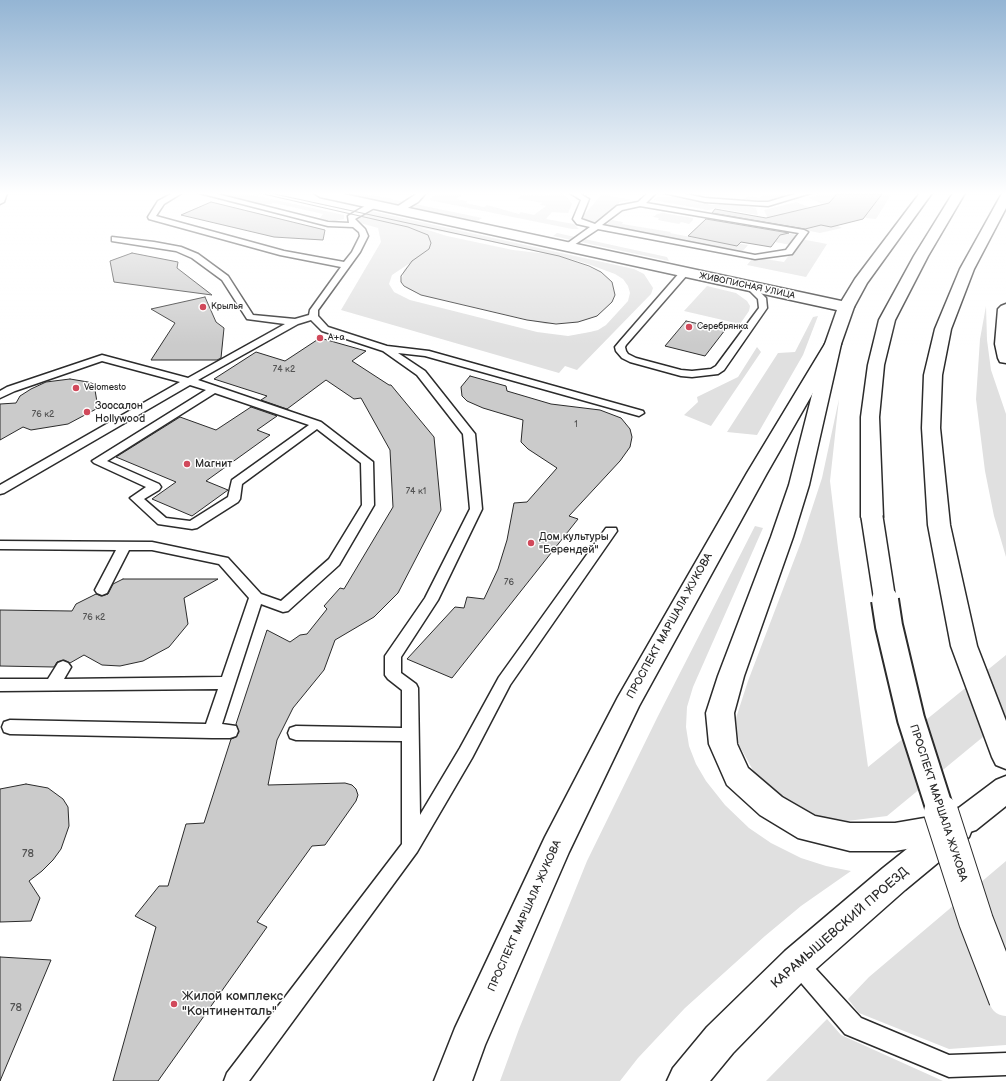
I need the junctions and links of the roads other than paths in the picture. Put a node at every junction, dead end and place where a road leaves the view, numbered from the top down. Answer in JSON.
{"nodes":[{"id":1,"x":150,"y":243,"type":"edge"},
{"id":2,"x":248,"y":243,"type":"edge"},
{"id":3,"x":360,"y":243,"type":"edge"},
{"id":4,"x":552,"y":243,"type":"edge"},
{"id":5,"x":573,"y":243,"type":"edge"},
{"id":6,"x":685,"y":243,"type":"edge"},
{"id":7,"x":795,"y":243,"type":"edge"},
{"id":8,"x":889,"y":243,"type":"edge"},
{"id":9,"x":929,"y":243,"type":"edge"},
{"id":10,"x":980,"y":243,"type":"edge"},
{"id":11,"x":568,"y":247,"type":"junction"},
{"id":12,"x":346,"y":265,"type":"junction"},
{"id":13,"x":684,"y":272,"type":"junction"},
{"id":14,"x":750,"y":287,"type":"junction"},
{"id":15,"x":846,"y":307,"type":"junction"},
{"id":16,"x":1006,"y":309,"type":"edge"},
{"id":17,"x":313,"y":317,"type":"junction"},
{"id":18,"x":295,"y":322,"type":"junction"},
{"id":19,"x":833,"y":344,"type":"junction"},
{"id":20,"x":386,"y":348,"type":"junction"},
{"id":21,"x":1006,"y":358,"type":"edge"},
{"id":22,"x":188,"y":380,"type":"junction"},
{"id":23,"x":214,"y":389,"type":"junction"},
{"id":24,"x":0,"y":395,"type":"edge"},
{"id":25,"x":639,"y":413,"type":"dead end"},
{"id":26,"x":317,"y":424,"type":"junction"},
{"id":27,"x":0,"y":490,"type":"edge"},
{"id":28,"x":611,"y":532,"type":"dead end"},
{"id":29,"x":0,"y":545,"type":"edge"},
{"id":30,"x":124,"y":547,"type":"junction"},
{"id":31,"x":102,"y":590,"type":"dead end"},
{"id":32,"x":256,"y":597,"type":"junction"},
{"id":33,"x":63,"y":667,"type":"dead end"},
{"id":34,"x":228,"y":683,"type":"junction"},
{"id":35,"x":0,"y":685,"type":"edge"},
{"id":36,"x":52,"y":685,"type":"junction"},
{"id":37,"x":10,"y":727,"type":"dead end"},
{"id":38,"x":212,"y":731,"type":"junction"},
{"id":39,"x":230,"y":731,"type":"dead end"},
{"id":40,"x":296,"y":733,"type":"dead end"},
{"id":41,"x":411,"y":735,"type":"junction"},
{"id":42,"x":1006,"y":757,"type":"edge"},
{"id":43,"x":1006,"y":789,"type":"edge"},
{"id":44,"x":965,"y":821,"type":"junction"},
{"id":45,"x":412,"y":846,"type":"junction"},
{"id":46,"x":797,"y":963,"type":"junction"},
{"id":47,"x":1006,"y":999,"type":"edge"},
{"id":48,"x":1006,"y":1064,"type":"edge"},
{"id":49,"x":235,"y":1081,"type":"edge"},
{"id":50,"x":453,"y":1081,"type":"edge"},
{"id":51,"x":686,"y":1081,"type":"edge"}],
"edges":[{"from":1,"to":18,"type":"lane"},
{"from":2,"to":12,"type":"lane"},
{"from":3,"to":12,"type":"lane"},
{"from":4,"to":11,"type":"main road","name":"ЖИВОПИСНАЯ УЛИЦА"},
{"from":5,"to":11,"type":"lane"},
{"from":6,"to":7,"type":"lane"},
{"from":8,"to":15,"type":"main road","name":"ПРОСПЕКТ МАРШАЛА ЖУКОВА"},
{"from":9,"to":47,"type":"main road","name":"ПРОСПЕКТ МАРШАЛА ЖУКОВА","bridge":true},
{"from":10,"to":42,"type":"main road"},
{"from":11,"to":13,"type":"main road","name":"ЖИВОПИСНАЯ УЛИЦА"},
{"from":12,"to":17,"type":"lane"},
{"from":13,"to":14,"type":"main road","name":"ЖИВОПИСНАЯ УЛИЦА"},
{"from":13,"to":14,"type":"lane"},
{"from":14,"to":15,"type":"main road","name":"ЖИВОПИСНАЯ УЛИЦА"},
{"from":15,"to":19,"type":"main road","name":"ПРОСПЕКТ МАРШАЛА ЖУКОВА"},
{"from":16,"to":21,"type":"main road"},
{"from":17,"to":18,"type":"lane"},
{"from":17,"to":20,"type":"lane"},
{"from":18,"to":22,"type":"lane"},
{"from":19,"to":44,"type":"main road"},
{"from":19,"to":50,"type":"main road","name":"ПРОСПЕКТ МАРШАЛА ЖУКОВА"},
{"from":20,"to":25,"type":"lane"},
{"from":20,"to":41,"type":"lane"},
{"from":22,"to":23,"type":"lane"},
{"from":22,"to":24,"type":"lane"},
{"from":22,"to":27,"type":"lane"},
{"from":23,"to":26,"type":"lane"},
{"from":23,"to":26,"type":"lane"},
{"from":26,"to":32,"type":"lane"},
{"from":28,"to":45,"type":"lane"},
{"from":29,"to":30,"type":"lane"},
{"from":30,"to":31,"type":"lane"},
{"from":30,"to":32,"type":"lane"},
{"from":32,"to":34,"type":"lane"},
{"from":33,"to":36,"type":"lane"},
{"from":34,"to":36,"type":"lane"},
{"from":34,"to":38,"type":"lane"},
{"from":35,"to":36,"type":"lane"},
{"from":37,"to":38,"type":"lane"},
{"from":38,"to":39,"type":"lane"},
{"from":40,"to":41,"type":"lane"},
{"from":41,"to":45,"type":"lane"},
{"from":43,"to":44,"type":"main road","name":"КАРАМЫШЕВСКИЙ ПРОЕЗД"},
{"from":44,"to":46,"type":"main road","name":"КАРАМЫШЕВСКИЙ ПРОЕЗД"},
{"from":45,"to":49,"type":"lane"},
{"from":46,"to":48,"type":"lane"},
{"from":46,"to":51,"type":"main road","name":"КАРАМЫШЕВСКИЙ ПРОЕЗД"}]}
